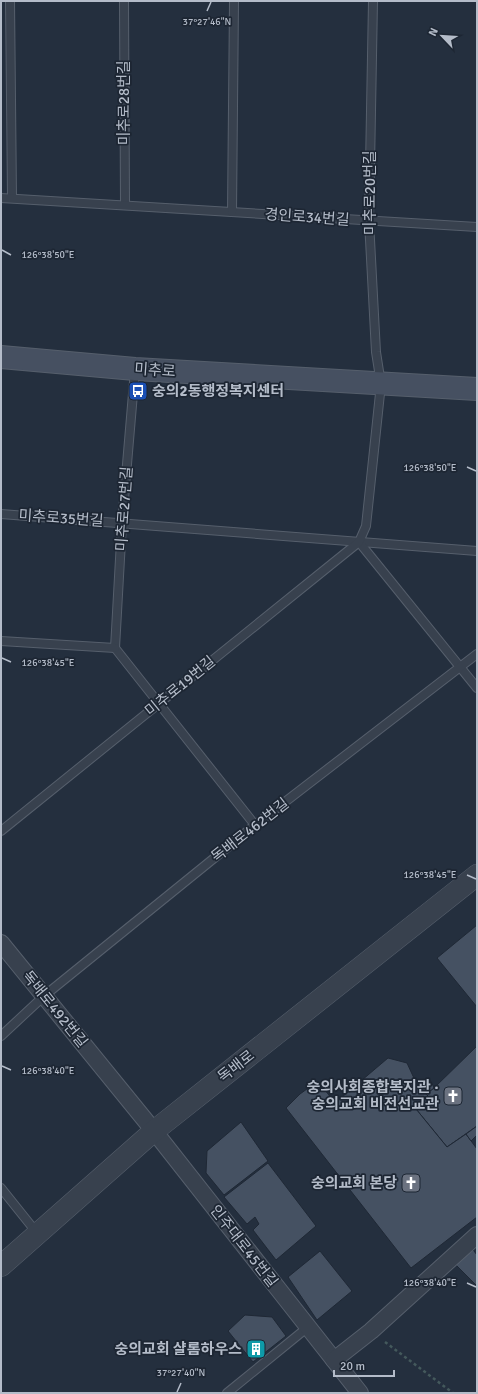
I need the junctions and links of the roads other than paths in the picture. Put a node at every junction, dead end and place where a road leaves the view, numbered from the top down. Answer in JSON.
{"nodes":[{"id":1,"x":10,"y":1,"type":"edge"},
{"id":2,"x":124,"y":1,"type":"edge"},
{"id":3,"x":234,"y":1,"type":"edge"},
{"id":4,"x":373,"y":1,"type":"edge"},
{"id":5,"x":1,"y":198,"type":"edge"},
{"id":6,"x":12,"y":198,"type":"junction"},
{"id":7,"x":125,"y":205,"type":"junction"},
{"id":8,"x":232,"y":212,"type":"junction"},
{"id":9,"x":369,"y":220,"type":"junction"},
{"id":10,"x":477,"y":227,"type":"edge"},
{"id":11,"x":1,"y":357,"type":"edge"},
{"id":12,"x":135,"y":369,"type":"junction"},
{"id":13,"x":381,"y":384,"type":"junction"},
{"id":14,"x":477,"y":389,"type":"edge"},
{"id":15,"x":1,"y":514,"type":"edge"},
{"id":16,"x":122,"y":523,"type":"junction"},
{"id":17,"x":359,"y":542,"type":"junction"},
{"id":18,"x":477,"y":551,"type":"edge"},
{"id":19,"x":1,"y":641,"type":"edge"},
{"id":20,"x":115,"y":648,"type":"junction"},
{"id":21,"x":477,"y":654,"type":"edge"},
{"id":22,"x":460,"y":668,"type":"junction"},
{"id":23,"x":477,"y":688,"type":"edge"},
{"id":24,"x":158,"y":704,"type":"junction"},
{"id":25,"x":255,"y":825,"type":"junction"},
{"id":26,"x":1,"y":831,"type":"edge"},
{"id":27,"x":477,"y":875,"type":"edge"},
{"id":28,"x":1,"y":943,"type":"edge"},
{"id":29,"x":44,"y":996,"type":"junction"},
{"id":30,"x":1,"y":1036,"type":"edge"},
{"id":31,"x":154,"y":1131,"type":"junction"},
{"id":32,"x":1,"y":1188,"type":"edge"},
{"id":33,"x":38,"y":1233,"type":"junction"},
{"id":34,"x":477,"y":1235,"type":"edge"},
{"id":35,"x":1,"y":1266,"type":"edge"},
{"id":36,"x":308,"y":1327,"type":"junction"},
{"id":37,"x":334,"y":1360,"type":"junction"},
{"id":38,"x":227,"y":1393,"type":"edge"},
{"id":39,"x":360,"y":1393,"type":"edge"}],
"edges":[{"from":1,"to":6,"type":"lane"},
{"from":2,"to":7,"type":"lane","name":"미추로28번길"},
{"from":3,"to":8,"type":"lane"},
{"from":4,"to":9,"type":"lane","name":"미추로20번길"},
{"from":5,"to":6,"type":"lane","name":"경인로34번길"},
{"from":6,"to":7,"type":"lane","name":"경인로34번길"},
{"from":7,"to":8,"type":"lane","name":"경인로34번길"},
{"from":8,"to":9,"type":"lane","name":"경인로34번길"},
{"from":9,"to":10,"type":"lane","name":"경인로34번길"},
{"from":9,"to":13,"type":"lane","name":"미추로20번길"},
{"from":11,"to":12,"type":"main road","name":"미추로"},
{"from":12,"to":13,"type":"main road","name":"미추로"},
{"from":12,"to":16,"type":"lane","name":"미추로27번길"},
{"from":13,"to":14,"type":"main road","name":"미추로"},
{"from":13,"to":17,"type":"lane","name":"미추로19번길"},
{"from":15,"to":16,"type":"lane","name":"미추로35번길"},
{"from":16,"to":17,"type":"lane"},
{"from":16,"to":20,"type":"lane","name":"미추로27번길"},
{"from":17,"to":18,"type":"lane"},
{"from":17,"to":22,"type":"lane"},
{"from":17,"to":24,"type":"lane","name":"미추로19번길"},
{"from":19,"to":20,"type":"lane"},
{"from":20,"to":24,"type":"lane"},
{"from":21,"to":22,"type":"lane","name":"독배로462번길"},
{"from":22,"to":23,"type":"lane"},
{"from":22,"to":25,"type":"lane","name":"독배로462번길"},
{"from":24,"to":25,"type":"lane"},
{"from":24,"to":26,"type":"lane","name":"미추로19번길"},
{"from":25,"to":29,"type":"lane","name":"독배로462번길"},
{"from":27,"to":31,"type":"street","name":"독배로"},
{"from":28,"to":29,"type":"street","name":"독배로492번길"},
{"from":29,"to":30,"type":"lane","name":"독배로462번길"},
{"from":29,"to":31,"type":"street","name":"독배로492번길"},
{"from":31,"to":33,"type":"street","name":"독배로"},
{"from":31,"to":36,"type":"street","name":"인주대로45번길"},
{"from":32,"to":33,"type":"lane"},
{"from":33,"to":35,"type":"street","name":"독배로"},
{"from":34,"to":37,"type":"street"},
{"from":36,"to":37,"type":"street","name":"인주대로45번길"},
{"from":36,"to":38,"type":"lane"},
{"from":37,"to":39,"type":"street","name":"인주대로45번길"}]}
